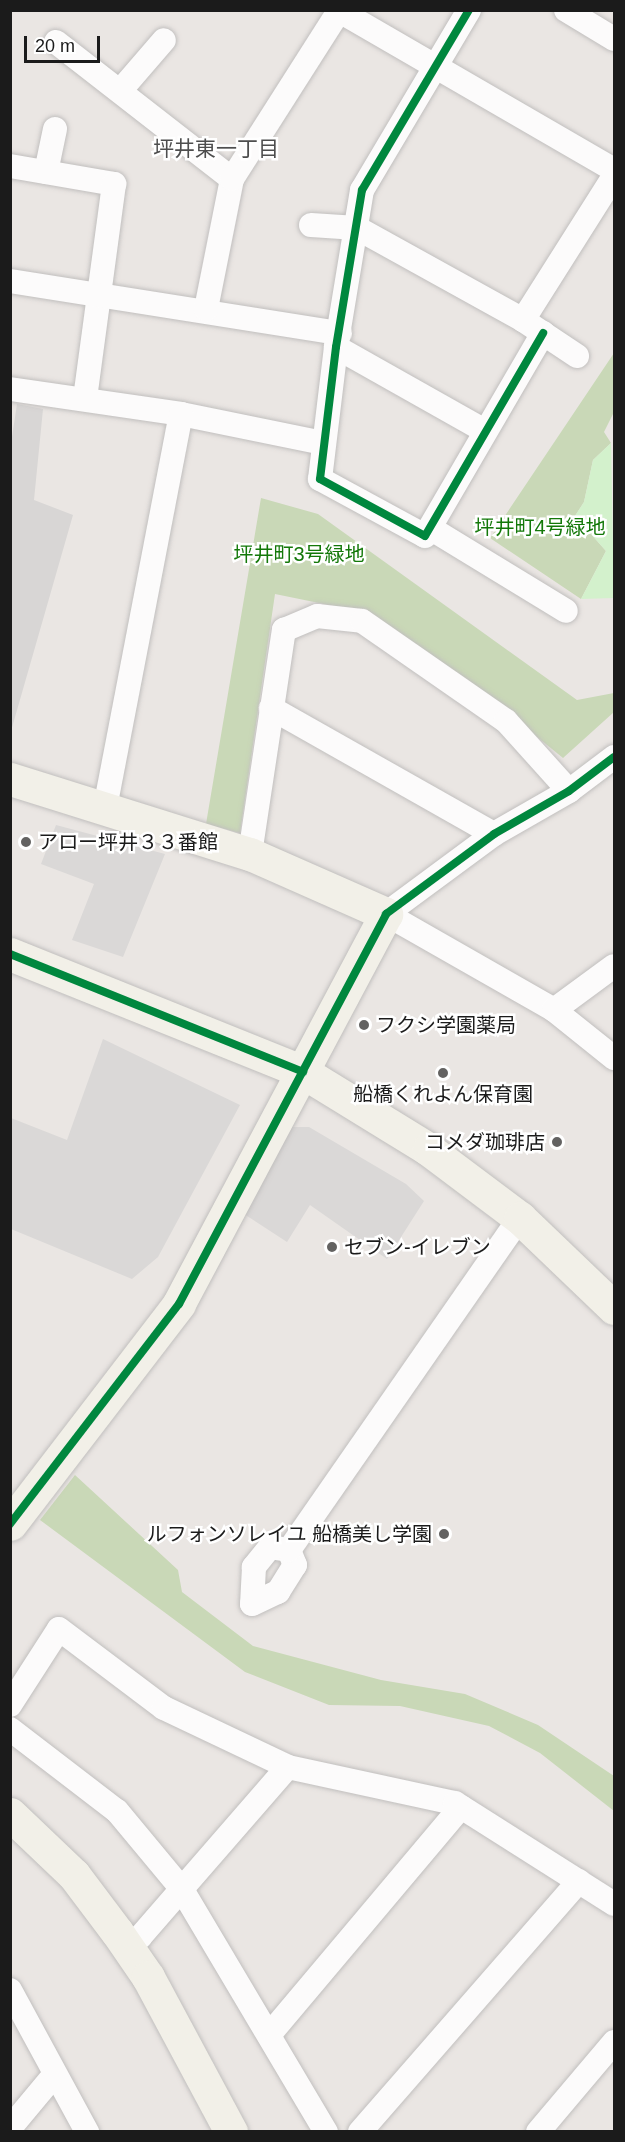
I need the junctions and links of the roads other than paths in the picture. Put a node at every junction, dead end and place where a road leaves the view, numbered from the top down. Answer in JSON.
{"nodes":[{"id":1,"x":469,"y":10,"type":"edge"},
{"id":2,"x":566,"y":10,"type":"edge"},
{"id":3,"x":338,"y":11,"type":"edge"},
{"id":4,"x":615,"y":39,"type":"edge"},
{"id":5,"x":164,"y":40,"type":"dead end"},
{"id":6,"x":56,"y":42,"type":"dead end"},
{"id":7,"x":434,"y":69,"type":"junction"},
{"id":8,"x":120,"y":91,"type":"junction"},
{"id":9,"x":55,"y":129,"type":"dead end"},
{"id":10,"x":10,"y":166,"type":"edge"},
{"id":11,"x":615,"y":170,"type":"edge"},
{"id":12,"x":46,"y":172,"type":"junction"},
{"id":13,"x":615,"y":176,"type":"edge"},
{"id":14,"x":232,"y":179,"type":"junction"},
{"id":15,"x":311,"y":225,"type":"dead end"},
{"id":16,"x":357,"y":228,"type":"junction"},
{"id":17,"x":10,"y":281,"type":"edge"},
{"id":18,"x":100,"y":294,"type":"junction"},
{"id":19,"x":206,"y":309,"type":"junction"},
{"id":20,"x":533,"y":327,"type":"junction"},
{"id":21,"x":338,"y":340,"type":"junction"},
{"id":22,"x":577,"y":356,"type":"dead end"},
{"id":23,"x":10,"y":389,"type":"edge"},
{"id":24,"x":86,"y":399,"type":"junction"},
{"id":25,"x":181,"y":414,"type":"junction"},
{"id":26,"x":485,"y":431,"type":"junction"},
{"id":27,"x":323,"y":443,"type":"junction"},
{"id":28,"x":430,"y":528,"type":"junction"},
{"id":29,"x":566,"y":611,"type":"dead end"},
{"id":30,"x":271,"y":708,"type":"junction"},
{"id":31,"x":615,"y":757,"type":"edge"},
{"id":32,"x":10,"y":779,"type":"edge"},
{"id":33,"x":569,"y":791,"type":"junction"},
{"id":34,"x":105,"y":808,"type":"junction"},
{"id":35,"x":494,"y":834,"type":"junction"},
{"id":36,"x":250,"y":854,"type":"junction"},
{"id":37,"x":386,"y":914,"type":"junction"},
{"id":38,"x":10,"y":954,"type":"edge"},
{"id":39,"x":615,"y":966,"type":"edge"},
{"id":40,"x":554,"y":1010,"type":"junction"},
{"id":41,"x":615,"y":1058,"type":"edge"},
{"id":42,"x":303,"y":1072,"type":"junction"},
{"id":43,"x":520,"y":1218,"type":"junction"},
{"id":44,"x":615,"y":1308,"type":"edge"},
{"id":45,"x":10,"y":1524,"type":"edge"},
{"id":46,"x":289,"y":1550,"type":"dead end"},
{"id":47,"x":10,"y":1705,"type":"edge"},
{"id":48,"x":10,"y":1730,"type":"edge"},
{"id":49,"x":288,"y":1767,"type":"junction"},
{"id":50,"x":461,"y":1807,"type":"junction"},
{"id":51,"x":10,"y":1814,"type":"edge"},
{"id":52,"x":579,"y":1881,"type":"junction"},
{"id":53,"x":181,"y":1888,"type":"junction"},
{"id":54,"x":615,"y":1904,"type":"edge"},
{"id":55,"x":126,"y":1946,"type":"junction"},
{"id":56,"x":10,"y":1990,"type":"edge"},
{"id":57,"x":269,"y":2035,"type":"junction"},
{"id":58,"x":615,"y":2042,"type":"edge"},
{"id":59,"x":55,"y":2074,"type":"junction"},
{"id":60,"x":10,"y":2128,"type":"edge"},
{"id":61,"x":87,"y":2132,"type":"edge"},
{"id":62,"x":231,"y":2132,"type":"edge"},
{"id":63,"x":326,"y":2132,"type":"edge"},
{"id":64,"x":360,"y":2132,"type":"edge"},
{"id":65,"x":538,"y":2132,"type":"edge"}],
"edges":[{"from":1,"to":7,"type":"street"},
{"from":2,"to":4,"type":"street"},
{"from":3,"to":7,"type":"street"},
{"from":3,"to":14,"type":"street"},
{"from":5,"to":8,"type":"street"},
{"from":6,"to":8,"type":"street"},
{"from":7,"to":11,"type":"street"},
{"from":7,"to":16,"type":"street"},
{"from":8,"to":14,"type":"street"},
{"from":9,"to":12,"type":"street"},
{"from":10,"to":12,"type":"street"},
{"from":12,"to":18,"type":"street"},
{"from":13,"to":20,"type":"street"},
{"from":14,"to":19,"type":"street"},
{"from":15,"to":16,"type":"street"},
{"from":16,"to":20,"type":"street"},
{"from":16,"to":21,"type":"street"},
{"from":17,"to":18,"type":"street"},
{"from":18,"to":19,"type":"street"},
{"from":18,"to":24,"type":"street"},
{"from":19,"to":21,"type":"street"},
{"from":20,"to":22,"type":"street"},
{"from":20,"to":26,"type":"street"},
{"from":21,"to":26,"type":"street"},
{"from":21,"to":27,"type":"street"},
{"from":23,"to":24,"type":"street"},
{"from":24,"to":25,"type":"street"},
{"from":25,"to":27,"type":"street"},
{"from":25,"to":34,"type":"street"},
{"from":26,"to":28,"type":"street"},
{"from":27,"to":28,"type":"street"},
{"from":28,"to":29,"type":"street"},
{"from":30,"to":33,"type":"street"},
{"from":30,"to":35,"type":"street"},
{"from":30,"to":36,"type":"street"},
{"from":31,"to":33,"type":"street"},
{"from":32,"to":34,"type":"street"},
{"from":33,"to":35,"type":"street"},
{"from":34,"to":36,"type":"street"},
{"from":35,"to":37,"type":"street"},
{"from":36,"to":37,"type":"street"},
{"from":37,"to":40,"type":"street"},
{"from":37,"to":42,"type":"street"},
{"from":38,"to":42,"type":"street"},
{"from":39,"to":40,"type":"street"},
{"from":40,"to":41,"type":"street"},
{"from":42,"to":43,"type":"street"},
{"from":42,"to":45,"type":"street"},
{"from":43,"to":44,"type":"street"},
{"from":43,"to":46,"type":"street"},
{"from":47,"to":49,"type":"street"},
{"from":48,"to":53,"type":"street"},
{"from":49,"to":50,"type":"street"},
{"from":49,"to":53,"type":"street"},
{"from":50,"to":52,"type":"street"},
{"from":50,"to":57,"type":"street"},
{"from":51,"to":55,"type":"street"},
{"from":52,"to":54,"type":"street"},
{"from":52,"to":64,"type":"street"},
{"from":53,"to":55,"type":"street"},
{"from":53,"to":57,"type":"street"},
{"from":55,"to":62,"type":"street"},
{"from":56,"to":59,"type":"street"},
{"from":57,"to":63,"type":"street"},
{"from":58,"to":65,"type":"street"},
{"from":59,"to":60,"type":"street"},
{"from":59,"to":61,"type":"street"}]}
